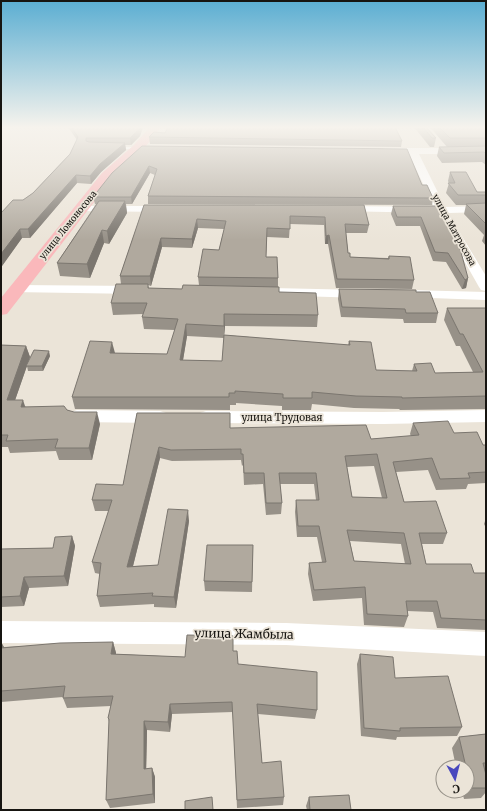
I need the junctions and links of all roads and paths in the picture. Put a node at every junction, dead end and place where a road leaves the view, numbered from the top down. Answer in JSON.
{"nodes":[{"id":1,"x":121,"y":165,"type":"edge"},
{"id":2,"x":419,"y":165,"type":"edge"},
{"id":3,"x":80,"y":209,"type":"junction"},
{"id":4,"x":174,"y":209,"type":"edge"},
{"id":5,"x":331,"y":209,"type":"edge"},
{"id":6,"x":486,"y":209,"type":"edge"},
{"id":7,"x":441,"y":210,"type":"junction"},
{"id":8,"x":486,"y":287,"type":"edge"},
{"id":9,"x":17,"y":289,"type":"junction"},
{"id":10,"x":152,"y":291,"type":"edge"},
{"id":11,"x":255,"y":292,"type":"edge"},
{"id":12,"x":375,"y":294,"type":"edge"},
{"id":13,"x":398,"y":294,"type":"edge"},
{"id":14,"x":486,"y":296,"type":"edge"},
{"id":15,"x":1,"y":310,"type":"edge"},
{"id":16,"x":77,"y":416,"type":"edge"},
{"id":17,"x":486,"y":416,"type":"edge"},
{"id":18,"x":1,"y":632,"type":"edge"},
{"id":19,"x":486,"y":644,"type":"edge"}],
"edges":[{"from":1,"to":3,"type":"main road","name":"улица Ломоносова"},
{"from":2,"to":7,"type":"street","name":"улица Матросова"},
{"from":3,"to":4,"type":"street"},
{"from":3,"to":9,"type":"main road","name":"улица Ломоносова"},
{"from":5,"to":7,"type":"street"},
{"from":6,"to":7,"type":"street"},
{"from":7,"to":8,"type":"street","name":"улица Матросова"},
{"from":9,"to":10,"type":"street"},
{"from":9,"to":15,"type":"main road","name":"улица Ломоносова"},
{"from":11,"to":12,"type":"street"},
{"from":13,"to":14,"type":"street"},
{"from":16,"to":17,"type":"street","name":"улица Трудовая"},
{"from":18,"to":19,"type":"street","name":"улица Жамбыла"}]}
